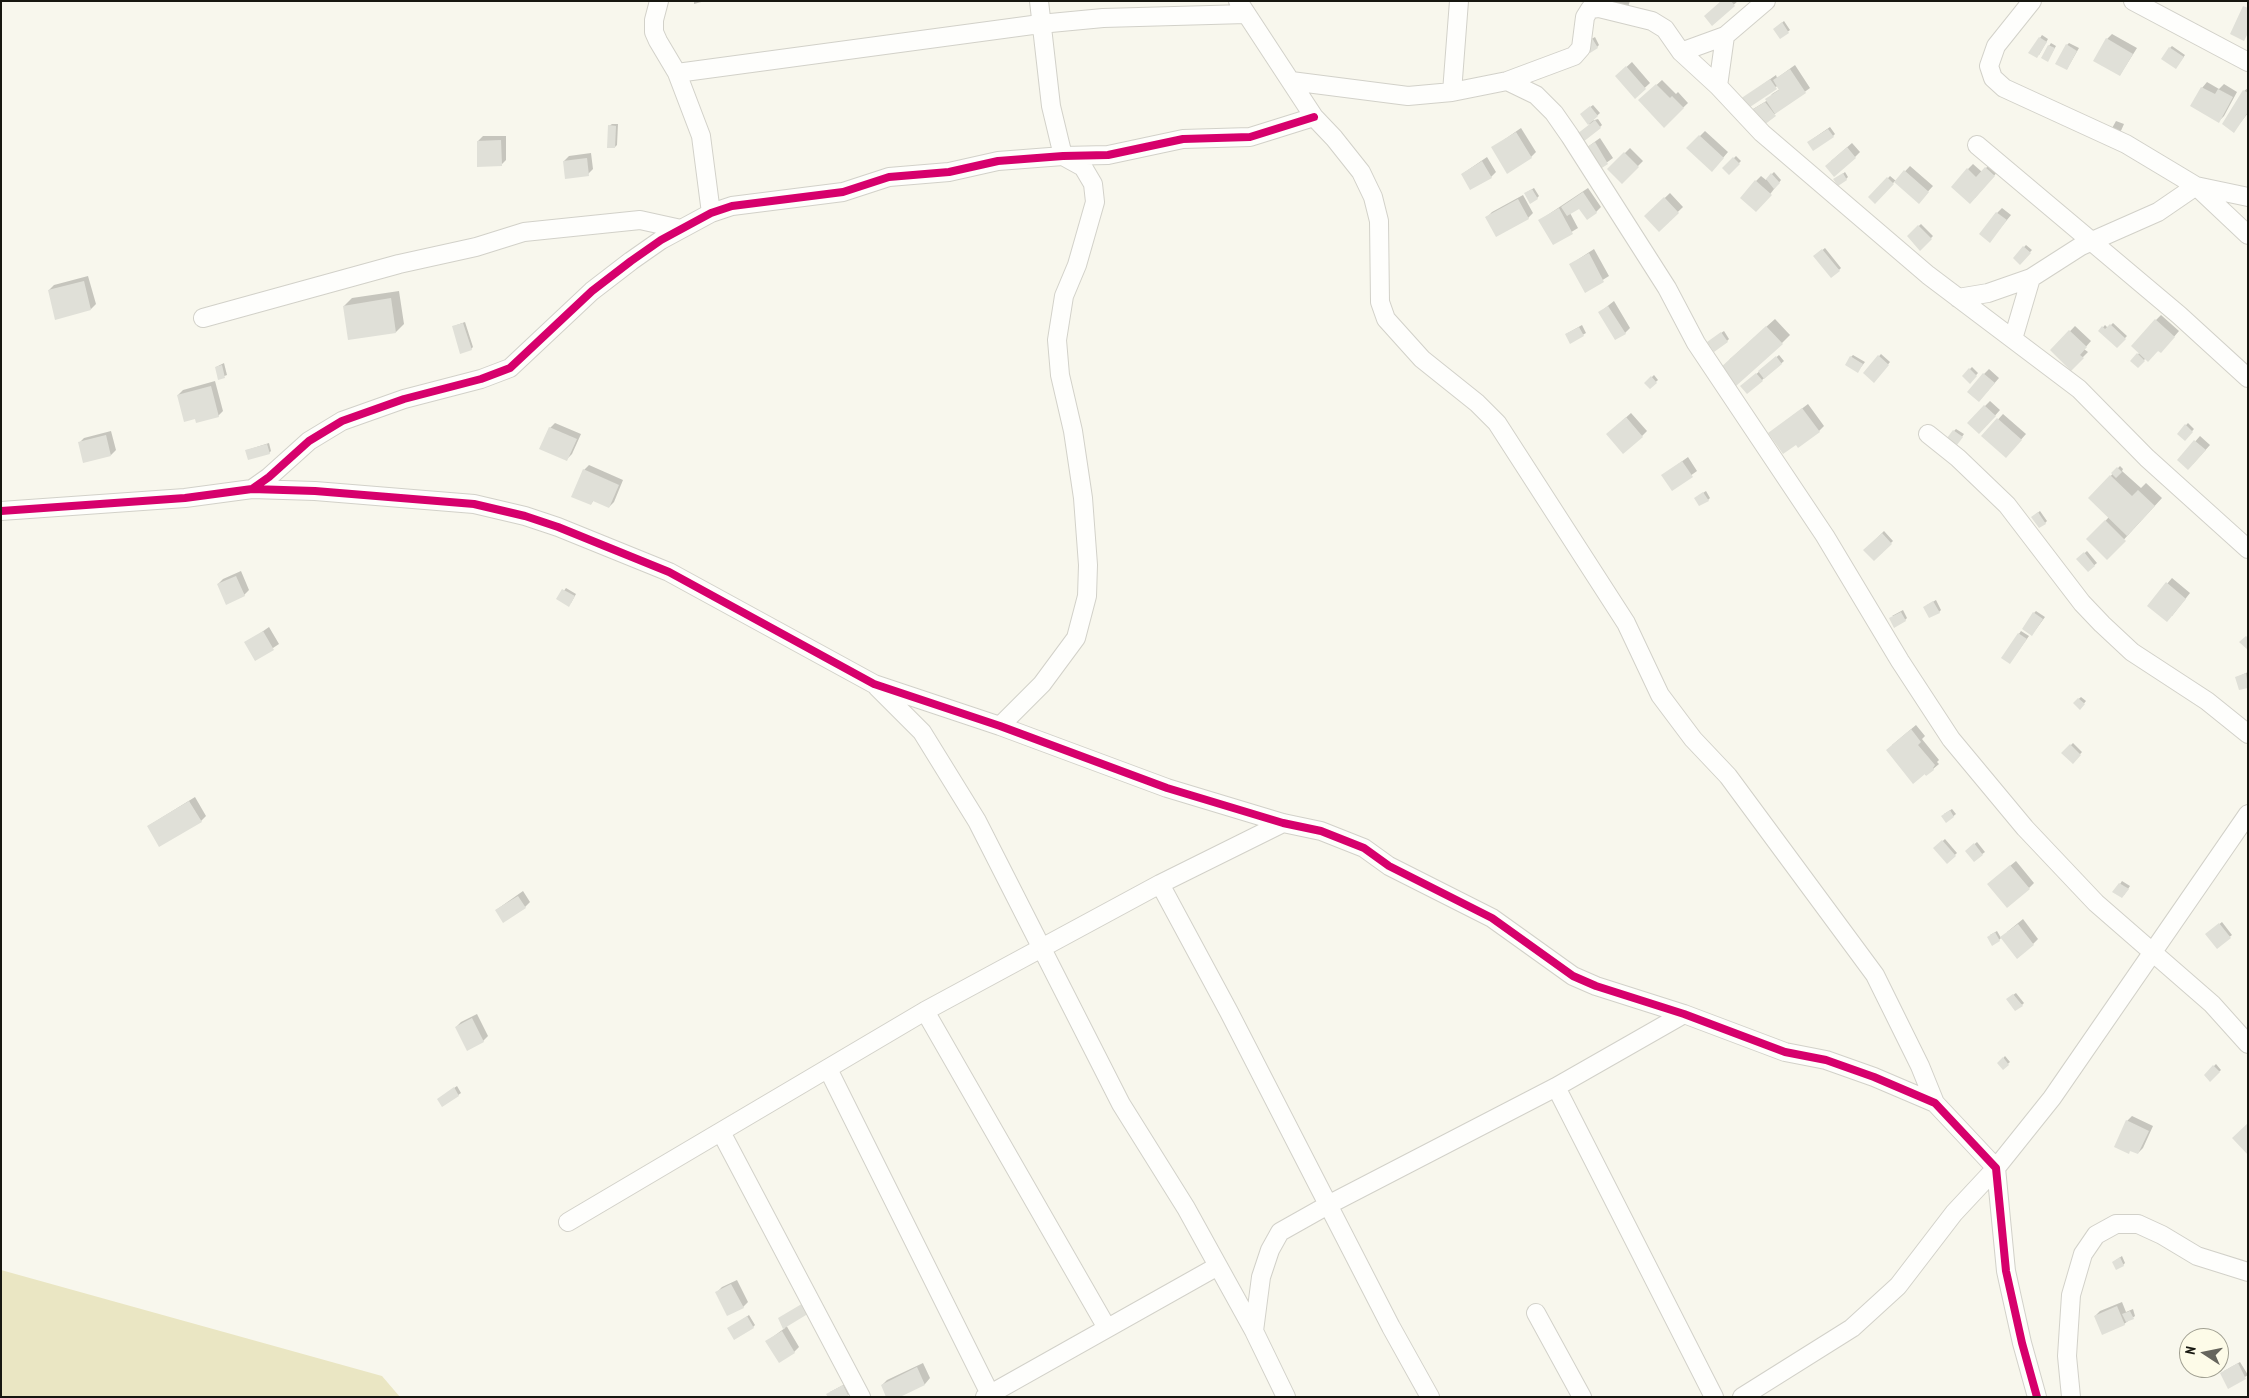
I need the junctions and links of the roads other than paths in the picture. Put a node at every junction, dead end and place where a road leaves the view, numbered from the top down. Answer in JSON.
{"nodes":[{"id":1,"x":659,"y":1,"type":"edge"},
{"id":2,"x":1038,"y":1,"type":"edge"},
{"id":3,"x":1459,"y":1,"type":"edge"},
{"id":4,"x":1766,"y":1,"type":"edge"},
{"id":5,"x":2032,"y":1,"type":"edge"},
{"id":6,"x":2133,"y":1,"type":"edge"},
{"id":7,"x":1242,"y":8,"type":"edge"},
{"id":8,"x":1040,"y":24,"type":"junction"},
{"id":9,"x":1725,"y":36,"type":"junction"},
{"id":10,"x":1681,"y":52,"type":"junction"},
{"id":11,"x":2248,"y":62,"type":"edge"},
{"id":12,"x":677,"y":72,"type":"junction"},
{"id":13,"x":1291,"y":80,"type":"junction"},
{"id":14,"x":1507,"y":81,"type":"junction"},
{"id":15,"x":1718,"y":86,"type":"junction"},
{"id":16,"x":1452,"y":92,"type":"junction"},
{"id":17,"x":1314,"y":116,"type":"junction"},
{"id":18,"x":1978,"y":144,"type":"dead end"},
{"id":19,"x":1062,"y":156,"type":"junction"},
{"id":20,"x":2196,"y":186,"type":"junction"},
{"id":21,"x":2248,"y":196,"type":"edge"},
{"id":22,"x":711,"y":213,"type":"junction"},
{"id":23,"x":681,"y":229,"type":"junction"},
{"id":24,"x":2248,"y":235,"type":"edge"},
{"id":25,"x":2093,"y":241,"type":"junction"},
{"id":26,"x":2031,"y":278,"type":"junction"},
{"id":27,"x":1958,"y":298,"type":"junction"},
{"id":28,"x":203,"y":318,"type":"dead end"},
{"id":29,"x":2013,"y":339,"type":"junction"},
{"id":30,"x":2248,"y":378,"type":"edge"},
{"id":31,"x":1928,"y":434,"type":"dead end"},
{"id":32,"x":252,"y":489,"type":"junction"},
{"id":33,"x":1,"y":511,"type":"edge"},
{"id":34,"x":2248,"y":549,"type":"edge"},
{"id":35,"x":874,"y":684,"type":"junction"},
{"id":36,"x":1000,"y":726,"type":"junction"},
{"id":37,"x":2248,"y":734,"type":"edge"},
{"id":38,"x":2248,"y":814,"type":"edge"},
{"id":39,"x":1283,"y":823,"type":"junction"},
{"id":40,"x":1160,"y":884,"type":"junction"},
{"id":41,"x":1043,"y":948,"type":"junction"},
{"id":42,"x":2151,"y":952,"type":"junction"},
{"id":43,"x":925,"y":1011,"type":"junction"},
{"id":44,"x":1684,"y":1014,"type":"junction"},
{"id":45,"x":2248,"y":1044,"type":"edge"},
{"id":46,"x":828,"y":1069,"type":"junction"},
{"id":47,"x":1556,"y":1087,"type":"junction"},
{"id":48,"x":1935,"y":1103,"type":"junction"},
{"id":49,"x":721,"y":1132,"type":"junction"},
{"id":50,"x":1996,"y":1168,"type":"junction"},
{"id":51,"x":1328,"y":1205,"type":"junction"},
{"id":52,"x":568,"y":1222,"type":"dead end"},
{"id":53,"x":1218,"y":1266,"type":"junction"},
{"id":54,"x":2248,"y":1272,"type":"edge"},
{"id":55,"x":1536,"y":1313,"type":"dead end"},
{"id":56,"x":1107,"y":1328,"type":"junction"},
{"id":57,"x":1254,"y":1331,"type":"junction"},
{"id":58,"x":988,"y":1395,"type":"edge"},
{"id":59,"x":861,"y":1397,"type":"edge"},
{"id":60,"x":1286,"y":1397,"type":"edge"},
{"id":61,"x":1430,"y":1397,"type":"edge"},
{"id":62,"x":1582,"y":1397,"type":"edge"},
{"id":63,"x":1714,"y":1397,"type":"edge"},
{"id":64,"x":1742,"y":1397,"type":"edge"},
{"id":65,"x":2037,"y":1397,"type":"edge"},
{"id":66,"x":2071,"y":1397,"type":"edge"}],
"edges":[{"from":1,"to":12,"type":"street"},
{"from":2,"to":8,"type":"street"},
{"from":3,"to":16,"type":"street"},
{"from":4,"to":9,"type":"street"},
{"from":5,"to":20,"type":"street"},
{"from":6,"to":11,"type":"street"},
{"from":7,"to":8,"type":"street"},
{"from":7,"to":13,"type":"street"},
{"from":8,"to":12,"type":"street"},
{"from":8,"to":19,"type":"street"},
{"from":9,"to":10,"type":"street"},
{"from":9,"to":15,"type":"street"},
{"from":10,"to":14,"type":"street"},
{"from":10,"to":15,"type":"street"},
{"from":12,"to":22,"type":"street"},
{"from":13,"to":16,"type":"street"},
{"from":13,"to":17,"type":"street"},
{"from":14,"to":16,"type":"street"},
{"from":14,"to":42,"type":"street"},
{"from":15,"to":27,"type":"street"},
{"from":17,"to":19,"type":"street"},
{"from":17,"to":48,"type":"street"},
{"from":18,"to":25,"type":"street"},
{"from":19,"to":22,"type":"street"},
{"from":19,"to":36,"type":"street"},
{"from":20,"to":21,"type":"street"},
{"from":20,"to":24,"type":"street"},
{"from":20,"to":25,"type":"street"},
{"from":22,"to":23,"type":"street"},
{"from":23,"to":28,"type":"street"},
{"from":23,"to":32,"type":"street"},
{"from":25,"to":26,"type":"street"},
{"from":25,"to":30,"type":"street"},
{"from":26,"to":27,"type":"street"},
{"from":26,"to":29,"type":"street"},
{"from":27,"to":29,"type":"street"},
{"from":29,"to":34,"type":"street"},
{"from":31,"to":37,"type":"street"},
{"from":32,"to":33,"type":"street"},
{"from":32,"to":35,"type":"street"},
{"from":35,"to":36,"type":"street"},
{"from":35,"to":41,"type":"street"},
{"from":36,"to":39,"type":"street"},
{"from":38,"to":42,"type":"street"},
{"from":39,"to":40,"type":"street"},
{"from":39,"to":44,"type":"street"},
{"from":40,"to":41,"type":"street"},
{"from":40,"to":51,"type":"street"},
{"from":41,"to":43,"type":"street"},
{"from":41,"to":53,"type":"street"},
{"from":42,"to":45,"type":"street"},
{"from":42,"to":50,"type":"street"},
{"from":43,"to":46,"type":"street"},
{"from":43,"to":56,"type":"street"},
{"from":44,"to":47,"type":"street"},
{"from":44,"to":48,"type":"street"},
{"from":46,"to":49,"type":"street"},
{"from":46,"to":58,"type":"street"},
{"from":47,"to":51,"type":"street"},
{"from":47,"to":63,"type":"street"},
{"from":48,"to":50,"type":"street"},
{"from":49,"to":52,"type":"street"},
{"from":49,"to":59,"type":"street"},
{"from":50,"to":64,"type":"street"},
{"from":50,"to":65,"type":"street"},
{"from":51,"to":57,"type":"street"},
{"from":51,"to":61,"type":"street"},
{"from":53,"to":56,"type":"street"},
{"from":53,"to":57,"type":"street"},
{"from":54,"to":66,"type":"street"},
{"from":55,"to":62,"type":"street"},
{"from":56,"to":58,"type":"street"},
{"from":57,"to":60,"type":"street"}]}
